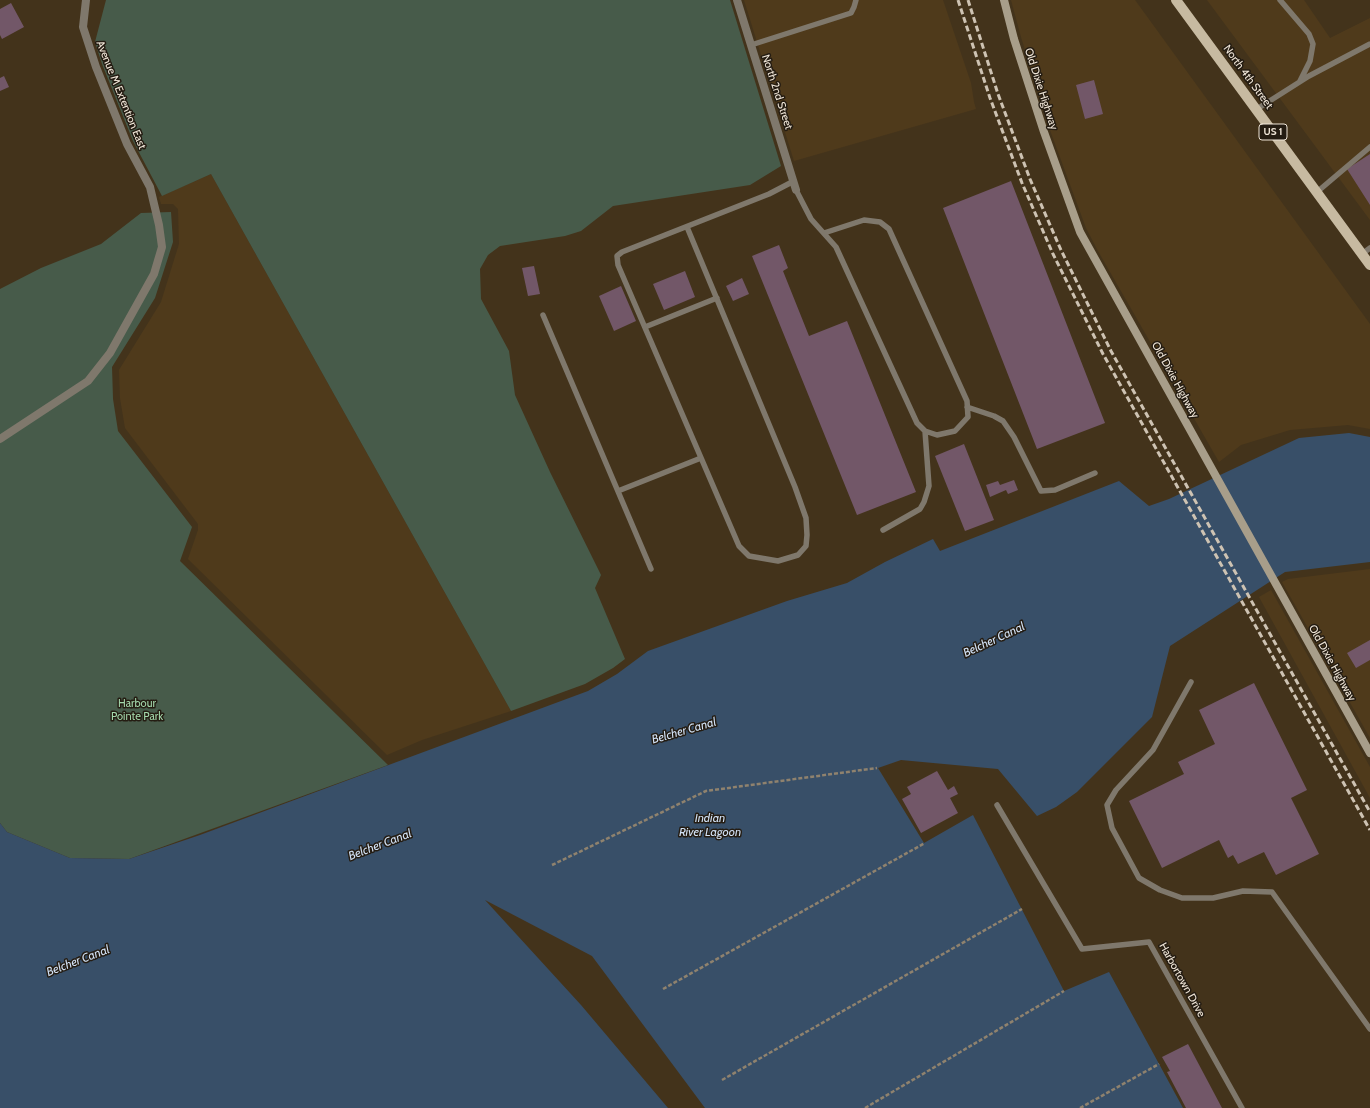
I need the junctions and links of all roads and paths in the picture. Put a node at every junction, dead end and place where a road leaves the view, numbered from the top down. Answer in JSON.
{"nodes":[{"id":1,"x":86,"y":0,"type":"edge"},
{"id":2,"x":737,"y":0,"type":"edge"},
{"id":3,"x":856,"y":0,"type":"edge"},
{"id":4,"x":1004,"y":0,"type":"edge"},
{"id":5,"x":1176,"y":0,"type":"edge"},
{"id":6,"x":1280,"y":0,"type":"edge"},
{"id":7,"x":1370,"y":44,"type":"edge"},
{"id":8,"x":751,"y":45,"type":"junction"},
{"id":9,"x":1300,"y":82,"type":"junction"},
{"id":10,"x":1257,"y":109,"type":"junction"},
{"id":11,"x":1370,"y":147,"type":"edge"},
{"id":12,"x":794,"y":181,"type":"junction"},
{"id":13,"x":796,"y":190,"type":"joint"},
{"id":14,"x":1317,"y":192,"type":"junction"},
{"id":15,"x":687,"y":227,"type":"junction"},
{"id":16,"x":824,"y":233,"type":"junction"},
{"id":17,"x":1366,"y":251,"type":"edge"},
{"id":18,"x":1370,"y":265,"type":"edge"},
{"id":19,"x":717,"y":298,"type":"junction"},
{"id":20,"x":543,"y":316,"type":"dead end"},
{"id":21,"x":645,"y":327,"type":"junction"},
{"id":22,"x":967,"y":407,"type":"junction"},
{"id":23,"x":925,"y":431,"type":"junction"},
{"id":24,"x":0,"y":439,"type":"edge"},
{"id":25,"x":701,"y":458,"type":"junction"},
{"id":26,"x":1095,"y":473,"type":"dead end"},
{"id":27,"x":618,"y":491,"type":"junction"},
{"id":28,"x":883,"y":530,"type":"dead end"},
{"id":29,"x":652,"y":569,"type":"dead end"},
{"id":30,"x":1191,"y":682,"type":"dead end"},
{"id":31,"x":1370,"y":753,"type":"edge"},
{"id":32,"x":877,"y":768,"type":"dead end"},
{"id":33,"x":997,"y":805,"type":"dead end"},
{"id":34,"x":924,"y":843,"type":"dead end"},
{"id":35,"x":552,"y":865,"type":"dead end"},
{"id":36,"x":1022,"y":909,"type":"dead end"},
{"id":37,"x":663,"y":989,"type":"dead end"},
{"id":38,"x":1064,"y":991,"type":"dead end"},
{"id":39,"x":1370,"y":1029,"type":"edge"},
{"id":40,"x":1159,"y":1064,"type":"dead end"},
{"id":41,"x":722,"y":1080,"type":"dead end"},
{"id":42,"x":865,"y":1108,"type":"edge"},
{"id":43,"x":1080,"y":1108,"type":"edge"},
{"id":44,"x":1242,"y":1108,"type":"edge"}],
"edges":[{"from":1,"to":24,"type":"street","name":"Avenue M Extention East"},
{"from":2,"to":8,"type":"street","name":"North 2nd Street"},
{"from":3,"to":8,"type":"lane"},
{"from":4,"to":31,"type":"street","name":"Old Dixie Highway"},
{"from":5,"to":10,"type":"main road","name":"North 4th Street","number":"US 1"},
{"from":6,"to":9,"type":"lane"},
{"from":7,"to":9,"type":"lane"},
{"from":8,"to":12,"type":"street","name":"North 2nd Street"},
{"from":9,"to":10,"type":"lane"},
{"from":10,"to":14,"type":"main road","name":"North 4th Street","number":"US 1"},
{"from":11,"to":14,"type":"lane"},
{"from":12,"to":13,"type":"street","name":"North 2nd Street"},
{"from":12,"to":15,"type":"lane"},
{"from":13,"to":16,"type":"lane"},
{"from":14,"to":17,"type":"main road","name":"North 4th Street","number":"US 1"},
{"from":15,"to":19,"type":"lane"},
{"from":15,"to":21,"type":"lane"},
{"from":16,"to":22,"type":"lane"},
{"from":16,"to":23,"type":"lane"},
{"from":17,"to":18,"type":"main road","name":"North 4th Street","number":"US 1"},
{"from":19,"to":21,"type":"lane"},
{"from":19,"to":25,"type":"lane"},
{"from":20,"to":27,"type":"lane"},
{"from":21,"to":25,"type":"lane"},
{"from":22,"to":23,"type":"lane"},
{"from":22,"to":26,"type":"lane"},
{"from":23,"to":28,"type":"lane"},
{"from":25,"to":27,"type":"lane"},
{"from":27,"to":29,"type":"lane"},
{"from":30,"to":39,"type":"lane"},
{"from":32,"to":35,"type":"path"},
{"from":33,"to":44,"type":"lane","name":"Harbortown Drive"},
{"from":34,"to":37,"type":"path"},
{"from":36,"to":41,"type":"path"},
{"from":38,"to":42,"type":"path"},
{"from":40,"to":43,"type":"path"}]}
